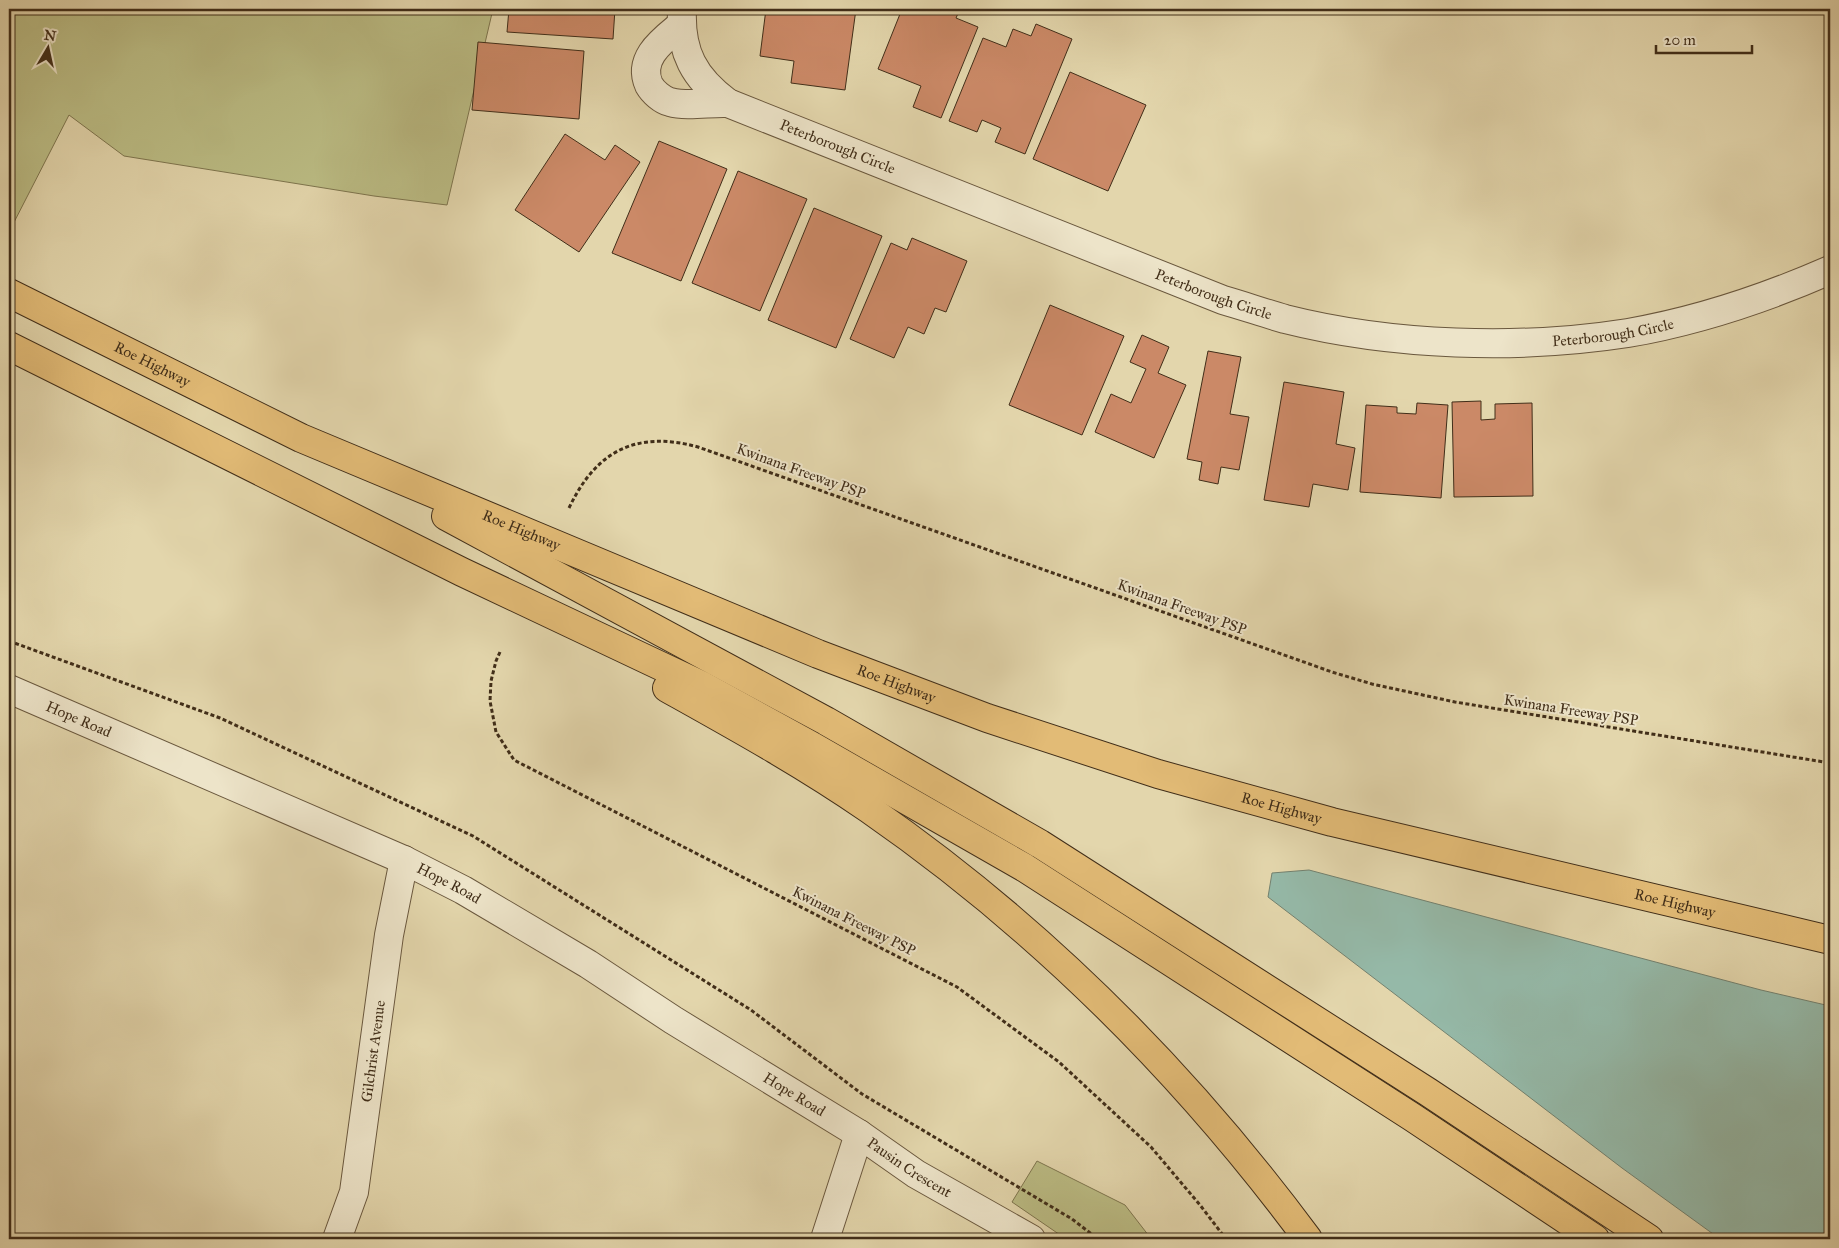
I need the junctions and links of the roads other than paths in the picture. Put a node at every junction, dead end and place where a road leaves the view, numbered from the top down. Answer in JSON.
{"nodes":[{"id":1,"x":682,"y":17,"type":"edge"},
{"id":2,"x":728,"y":103,"type":"junction"},
{"id":3,"x":1830,"y":270,"type":"edge"},
{"id":4,"x":9,"y":293,"type":"edge"},
{"id":5,"x":9,"y":346,"type":"edge"},
{"id":6,"x":301,"y":438,"type":"junction"},
{"id":7,"x":462,"y":572,"type":"junction"},
{"id":8,"x":9,"y":689,"type":"edge"},
{"id":9,"x":404,"y":860,"type":"junction"},
{"id":10,"x":1830,"y":940,"type":"edge"},
{"id":11,"x":859,"y":1134,"type":"junction"},
{"id":12,"x":337,"y":1239,"type":"edge"},
{"id":13,"x":825,"y":1239,"type":"edge"},
{"id":14,"x":1031,"y":1239,"type":"edge"},
{"id":15,"x":1308,"y":1239,"type":"edge"},
{"id":16,"x":1595,"y":1239,"type":"edge"},
{"id":17,"x":1648,"y":1239,"type":"edge"}],
"edges":[{"from":1,"to":2,"type":"street","name":"Peterborough Circle"},
{"from":1,"to":2,"type":"street"},
{"from":2,"to":3,"type":"street","name":"Peterborough Circle"},
{"from":4,"to":6,"type":"highway","name":"Roe Highway"},
{"from":5,"to":7,"type":"highway"},
{"from":6,"to":10,"type":"highway","name":"Roe Highway"},
{"from":6,"to":17,"type":"highway"},
{"from":7,"to":15,"type":"highway"},
{"from":7,"to":16,"type":"highway"},
{"from":8,"to":9,"type":"street","name":"Hope Road"},
{"from":9,"to":11,"type":"street","name":"Hope Road"},
{"from":9,"to":12,"type":"street","name":"Gilchrist Avenue"},
{"from":11,"to":13,"type":"street","name":"Pausin Crescent"},
{"from":11,"to":14,"type":"street","name":"Pausin Crescent"}]}
